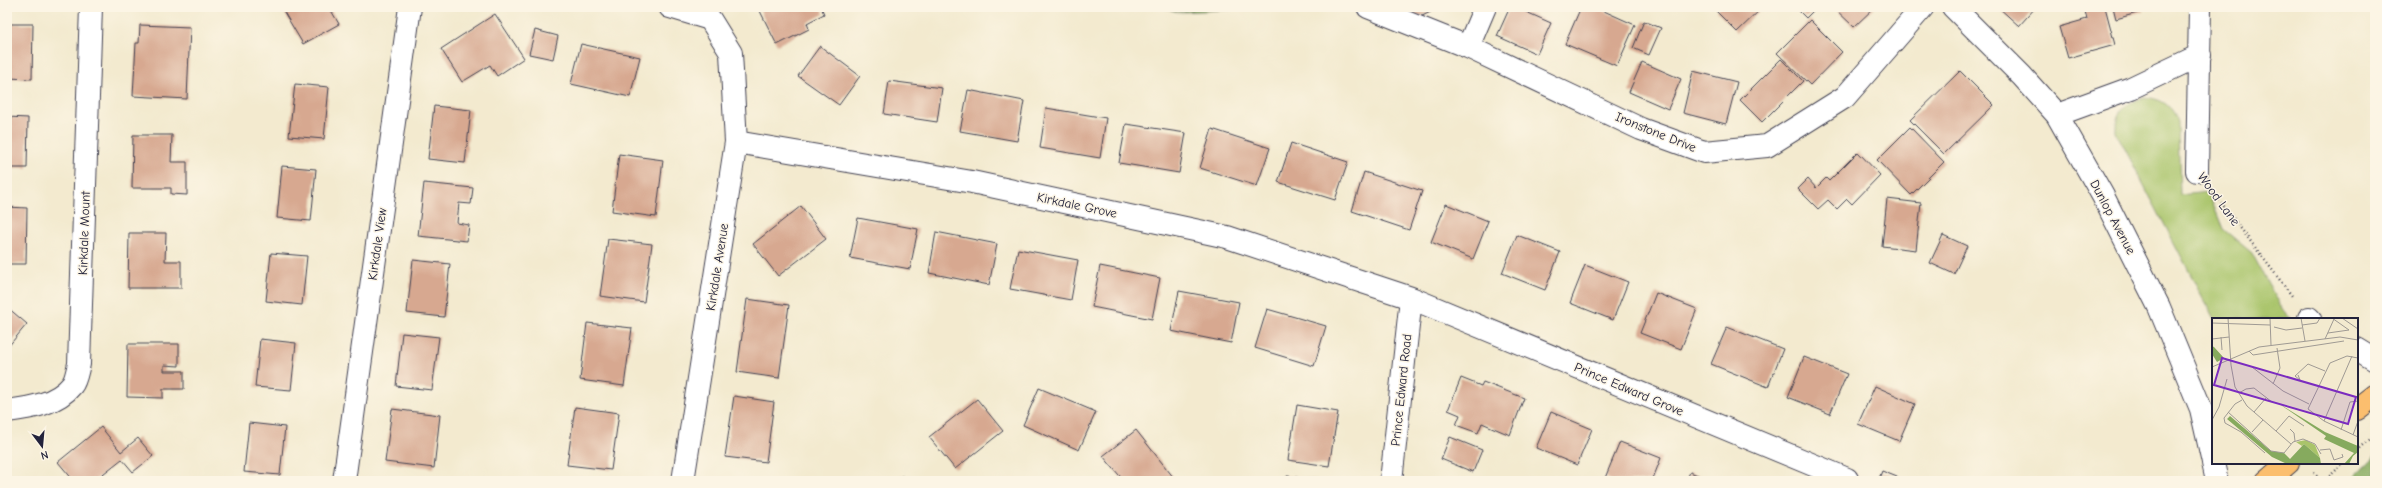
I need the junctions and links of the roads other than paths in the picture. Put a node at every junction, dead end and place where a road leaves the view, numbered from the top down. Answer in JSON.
{"nodes":[{"id":1,"x":91,"y":7,"type":"edge"},
{"id":2,"x":410,"y":7,"type":"edge"},
{"id":3,"x":670,"y":7,"type":"edge"},
{"id":4,"x":1368,"y":7,"type":"edge"},
{"id":5,"x":1485,"y":7,"type":"edge"},
{"id":6,"x":1923,"y":7,"type":"edge"},
{"id":7,"x":1953,"y":7,"type":"edge"},
{"id":8,"x":2200,"y":7,"type":"edge"},
{"id":9,"x":1468,"y":47,"type":"junction"},
{"id":10,"x":2200,"y":55,"type":"junction"},
{"id":11,"x":2057,"y":115,"type":"junction"},
{"id":12,"x":736,"y":142,"type":"junction"},
{"id":13,"x":2197,"y":171,"type":"road end"},
{"id":14,"x":1411,"y":298,"type":"junction"},
{"id":15,"x":2358,"y":350,"type":"edge"},
{"id":16,"x":2375,"y":360,"type":"edge"},
{"id":17,"x":2375,"y":395,"type":"edge"},
{"id":18,"x":2358,"y":408,"type":"edge"},
{"id":19,"x":7,"y":411,"type":"edge"},
{"id":20,"x":2212,"y":458,"type":"edge"},
{"id":21,"x":2213,"y":464,"type":"edge"},
{"id":22,"x":2287,"y":464,"type":"edge"},
{"id":23,"x":1847,"y":479,"type":"dead end"},
{"id":24,"x":344,"y":481,"type":"edge"},
{"id":25,"x":683,"y":481,"type":"edge"},
{"id":26,"x":1391,"y":481,"type":"edge"},
{"id":27,"x":2217,"y":481,"type":"edge"},
{"id":28,"x":2267,"y":481,"type":"edge"}],
"edges":[{"from":1,"to":19,"type":"street","name":"Kirkdale Mount"},
{"from":2,"to":24,"type":"street","name":"Kirkdale View"},
{"from":3,"to":12,"type":"street","name":"Kirkdale Avenue"},
{"from":4,"to":9,"type":"street","name":"Ironstone Drive"},
{"from":5,"to":9,"type":"street"},
{"from":6,"to":9,"type":"street","name":"Ironstone Drive"},
{"from":7,"to":11,"type":"street","name":"Dunlop Avenue"},
{"from":8,"to":10,"type":"street","name":"Wood Lane"},
{"from":10,"to":11,"type":"street"},
{"from":10,"to":13,"type":"street","name":"Wood Lane"},
{"from":11,"to":20,"type":"street","name":"Dunlop Avenue"},
{"from":12,"to":14,"type":"street","name":"Kirkdale Grove"},
{"from":12,"to":25,"type":"street","name":"Kirkdale Avenue"},
{"from":14,"to":23,"type":"street","name":"Prince Edward Grove"},
{"from":14,"to":26,"type":"street","name":"Prince Edward Road"},
{"from":15,"to":16,"type":"street"},
{"from":17,"to":18,"type":"main road"},
{"from":21,"to":27,"type":"street","name":"Dunlop Avenue"},
{"from":22,"to":28,"type":"main road"}]}
